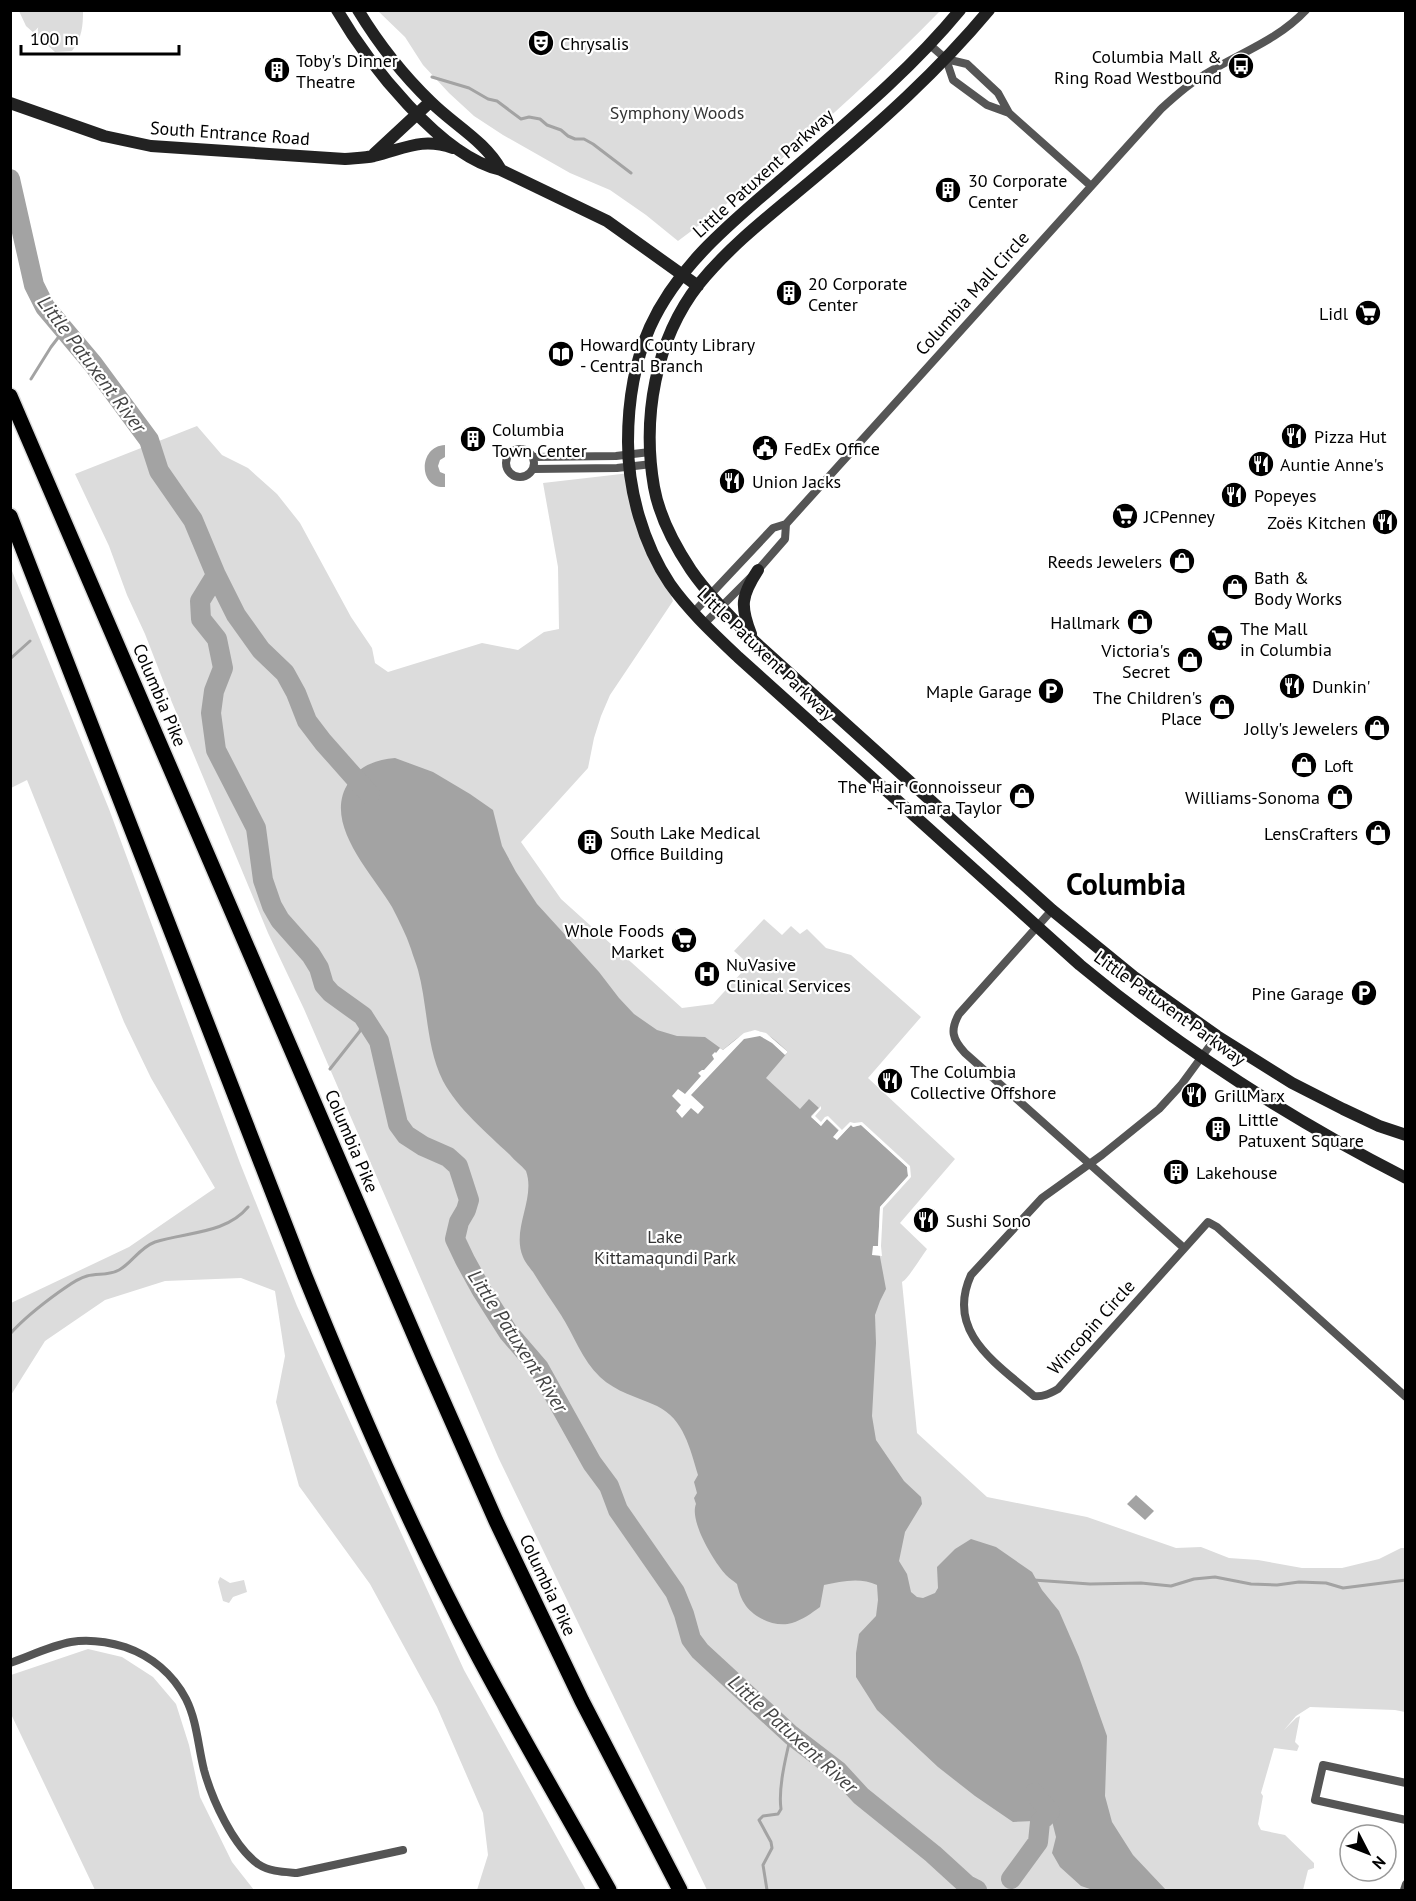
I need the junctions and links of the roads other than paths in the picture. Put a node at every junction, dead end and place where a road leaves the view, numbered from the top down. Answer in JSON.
{"nodes":[{"id":1,"x":338,"y":10,"type":"edge"},
{"id":2,"x":349,"y":10,"type":"edge"},
{"id":3,"x":358,"y":10,"type":"edge"},
{"id":4,"x":960,"y":10,"type":"edge"},
{"id":5,"x":989,"y":10,"type":"edge"},
{"id":6,"x":1305,"y":10,"type":"edge"},
{"id":7,"x":357,"y":24,"type":"dead end"},
{"id":8,"x":930,"y":45,"type":"junction"},
{"id":9,"x":946,"y":59,"type":"junction"},
{"id":10,"x":430,"y":102,"type":"junction"},
{"id":11,"x":10,"y":104,"type":"edge"},
{"id":12,"x":1009,"y":113,"type":"junction"},
{"id":13,"x":418,"y":114,"type":"junction"},
{"id":14,"x":460,"y":150,"type":"junction"},
{"id":15,"x":371,"y":157,"type":"junction"},
{"id":16,"x":501,"y":170,"type":"junction"},
{"id":17,"x":1091,"y":186,"type":"junction"},
{"id":18,"x":682,"y":274,"type":"junction"},
{"id":19,"x":698,"y":286,"type":"junction"},
{"id":20,"x":10,"y":396,"type":"edge"},
{"id":21,"x":533,"y":457,"type":"junction"},
{"id":22,"x":651,"y":458,"type":"junction"},
{"id":23,"x":629,"y":460,"type":"junction"},
{"id":24,"x":533,"y":469,"type":"junction"},
{"id":25,"x":10,"y":516,"type":"edge"},
{"id":26,"x":786,"y":524,"type":"junction"},
{"id":27,"x":758,"y":570,"type":"junction"},
{"id":28,"x":710,"y":596,"type":"junction"},
{"id":29,"x":722,"y":607,"type":"junction"},
{"id":30,"x":693,"y":613,"type":"junction"},
{"id":31,"x":704,"y":624,"type":"junction"},
{"id":32,"x":754,"y":641,"type":"junction"},
{"id":33,"x":1052,"y":910,"type":"junction"},
{"id":34,"x":1037,"y":927,"type":"junction"},
{"id":35,"x":1216,"y":1036,"type":"junction"},
{"id":36,"x":1201,"y":1057,"type":"junction"},
{"id":37,"x":1406,"y":1135,"type":"edge"},
{"id":38,"x":1090,"y":1163,"type":"junction"},
{"id":39,"x":1406,"y":1178,"type":"edge"},
{"id":40,"x":1184,"y":1248,"type":"junction"},
{"id":41,"x":1406,"y":1397,"type":"edge"},
{"id":42,"x":10,"y":1663,"type":"edge"},
{"id":43,"x":1406,"y":1784,"type":"edge"},
{"id":44,"x":1406,"y":1820,"type":"edge"},
{"id":45,"x":403,"y":1850,"type":"dead end"},
{"id":46,"x":1406,"y":1884,"type":"edge"},
{"id":47,"x":609,"y":1890,"type":"edge"},
{"id":48,"x":680,"y":1890,"type":"edge"},
{"id":49,"x":1404,"y":1890,"type":"edge"}],
"edges":[{"from":1,"to":13,"type":"main road"},
{"from":2,"to":7,"type":"main road"},
{"from":3,"to":10,"type":"main road"},
{"from":4,"to":8,"type":"main road","name":"Little Patuxent Parkway"},
{"from":5,"to":9,"type":"main road","name":"Little Patuxent Parkway"},
{"from":6,"to":17,"type":"street","name":"Columbia Mall Circle"},
{"from":8,"to":9,"type":"street"},
{"from":8,"to":18,"type":"main road","name":"Little Patuxent Parkway"},
{"from":9,"to":12,"type":"street"},
{"from":9,"to":12,"type":"street"},
{"from":9,"to":19,"type":"main road","name":"Little Patuxent Parkway"},
{"from":10,"to":13,"type":"main road"},
{"from":10,"to":16,"type":"main road"},
{"from":11,"to":15,"type":"main road","name":"South Entrance Road"},
{"from":12,"to":17,"type":"street"},
{"from":13,"to":14,"type":"main road"},
{"from":13,"to":15,"type":"main road"},
{"from":14,"to":15,"type":"main road","name":"South Entrance Road"},
{"from":14,"to":16,"type":"main road"},
{"from":16,"to":18,"type":"main road"},
{"from":17,"to":26,"type":"street","name":"Columbia Mall Circle"},
{"from":18,"to":19,"type":"main road"},
{"from":18,"to":23,"type":"main road","name":"Little Patuxent Parkway"},
{"from":19,"to":22,"type":"main road","name":"Little Patuxent Parkway"},
{"from":20,"to":48,"type":"highway","name":"Columbia Pike"},
{"from":21,"to":23,"type":"street"},
{"from":21,"to":24,"type":"street"},
{"from":21,"to":24,"type":"street"},
{"from":22,"to":23,"type":"street"},
{"from":22,"to":28,"type":"main road","name":"Little Patuxent Parkway"},
{"from":23,"to":24,"type":"street"},
{"from":23,"to":30,"type":"main road","name":"Little Patuxent Parkway"},
{"from":25,"to":47,"type":"highway"},
{"from":26,"to":27,"type":"street","name":"Columbia Mall Circle"},
{"from":26,"to":28,"type":"street","name":"Columbia Mall Circle"},
{"from":27,"to":29,"type":"street","name":"Columbia Mall Circle"},
{"from":27,"to":32,"type":"main road"},
{"from":28,"to":29,"type":"main road","name":"Little Patuxent Parkway"},
{"from":28,"to":30,"type":"street","name":"Columbia Mall Circle"},
{"from":29,"to":31,"type":"street","name":"Columbia Mall Circle"},
{"from":29,"to":32,"type":"main road","name":"Little Patuxent Parkway"},
{"from":30,"to":31,"type":"main road","name":"Little Patuxent Parkway"},
{"from":31,"to":34,"type":"main road","name":"Little Patuxent Parkway"},
{"from":32,"to":33,"type":"main road","name":"Little Patuxent Parkway"},
{"from":33,"to":34,"type":"street"},
{"from":33,"to":35,"type":"main road","name":"Little Patuxent Parkway"},
{"from":34,"to":36,"type":"main road","name":"Little Patuxent Parkway"},
{"from":34,"to":38,"type":"street"},
{"from":35,"to":36,"type":"street","name":"Wincopin Circle"},
{"from":35,"to":37,"type":"main road","name":"Little Patuxent Parkway"},
{"from":36,"to":38,"type":"street","name":"Wincopin Circle"},
{"from":36,"to":39,"type":"main road","name":"Little Patuxent Parkway"},
{"from":38,"to":40,"type":"street"},
{"from":38,"to":40,"type":"street","name":"Wincopin Circle"},
{"from":40,"to":41,"type":"street","name":"Wincopin Circle"},
{"from":42,"to":45,"type":"street"},
{"from":43,"to":44,"type":"street"},
{"from":46,"to":49,"type":"street"}]}
